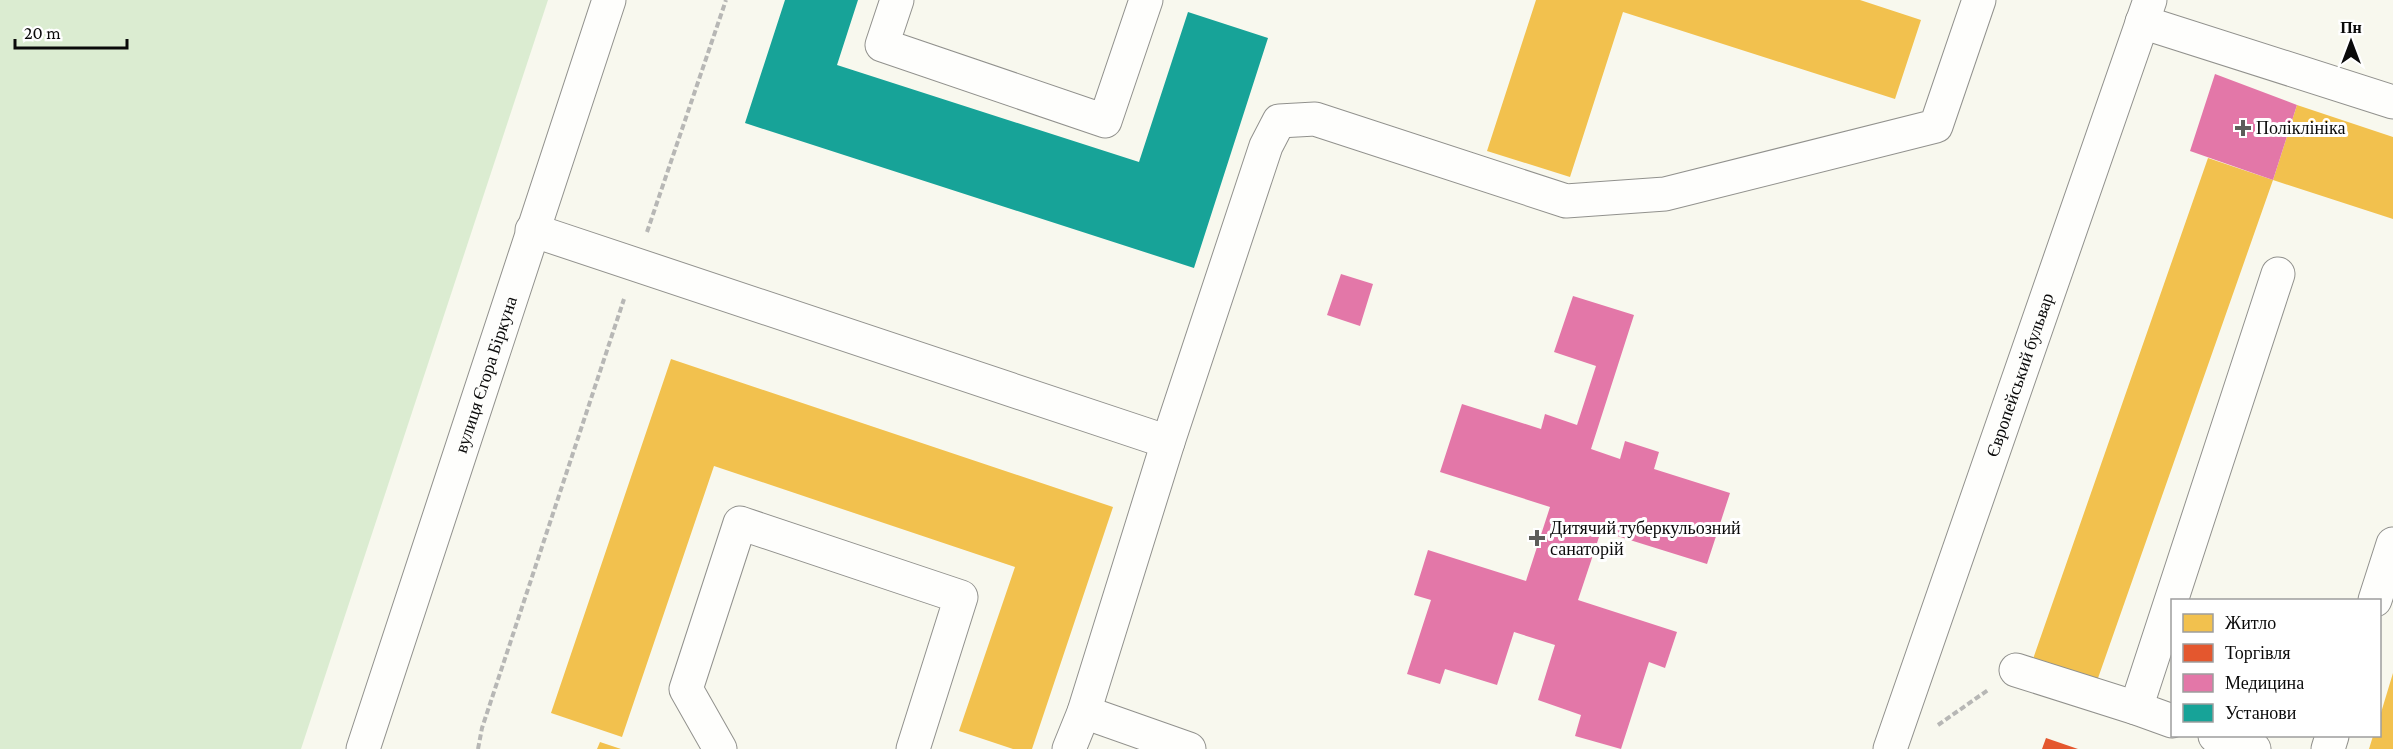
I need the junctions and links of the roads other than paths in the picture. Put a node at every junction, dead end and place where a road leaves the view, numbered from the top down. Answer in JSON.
{"nodes":[{"id":1,"x":609,"y":0,"type":"edge"},
{"id":2,"x":897,"y":0,"type":"edge"},
{"id":3,"x":1146,"y":0,"type":"edge"},
{"id":4,"x":1979,"y":0,"type":"edge"},
{"id":5,"x":2146,"y":11,"type":"edge"},
{"id":6,"x":2393,"y":102,"type":"edge"},
{"id":7,"x":532,"y":230,"type":"junction"},
{"id":8,"x":2278,"y":274,"type":"dead end"},
{"id":9,"x":1168,"y":442,"type":"junction"},
{"id":10,"x":2393,"y":543,"type":"edge"},
{"id":11,"x":2172,"y":599,"type":"edge"},
{"id":12,"x":2375,"y":599,"type":"edge"},
{"id":13,"x":2171,"y":601,"type":"edge"},
{"id":14,"x":2016,"y":670,"type":"road end"},
{"id":15,"x":2136,"y":708,"type":"junction"},
{"id":16,"x":1084,"y":712,"type":"junction"},
{"id":17,"x":2171,"y":721,"type":"edge"},
{"id":18,"x":2221,"y":737,"type":"edge"},
{"id":19,"x":363,"y":749,"type":"edge"},
{"id":20,"x":720,"y":749,"type":"edge"},
{"id":21,"x":913,"y":749,"type":"edge"},
{"id":22,"x":1069,"y":749,"type":"edge"},
{"id":23,"x":1189,"y":749,"type":"edge"},
{"id":24,"x":1890,"y":749,"type":"edge"},
{"id":25,"x":2254,"y":749,"type":"edge"}],
"edges":[{"from":1,"to":7,"type":"street","name":"вулиця Єгора Біркуна"},
{"from":2,"to":3,"type":"street"},
{"from":4,"to":9,"type":"street"},
{"from":5,"to":6,"type":"street"},
{"from":5,"to":24,"type":"street","name":"Європейський бульвар"},
{"from":7,"to":9,"type":"street"},
{"from":7,"to":19,"type":"street","name":"вулиця Єгора Біркуна"},
{"from":8,"to":11,"type":"street"},
{"from":9,"to":16,"type":"street"},
{"from":10,"to":12,"type":"street"},
{"from":13,"to":15,"type":"street"},
{"from":14,"to":15,"type":"street"},
{"from":15,"to":17,"type":"street"},
{"from":16,"to":22,"type":"street"},
{"from":16,"to":23,"type":"street"},
{"from":18,"to":25,"type":"street"},
{"from":20,"to":21,"type":"street"}]}
